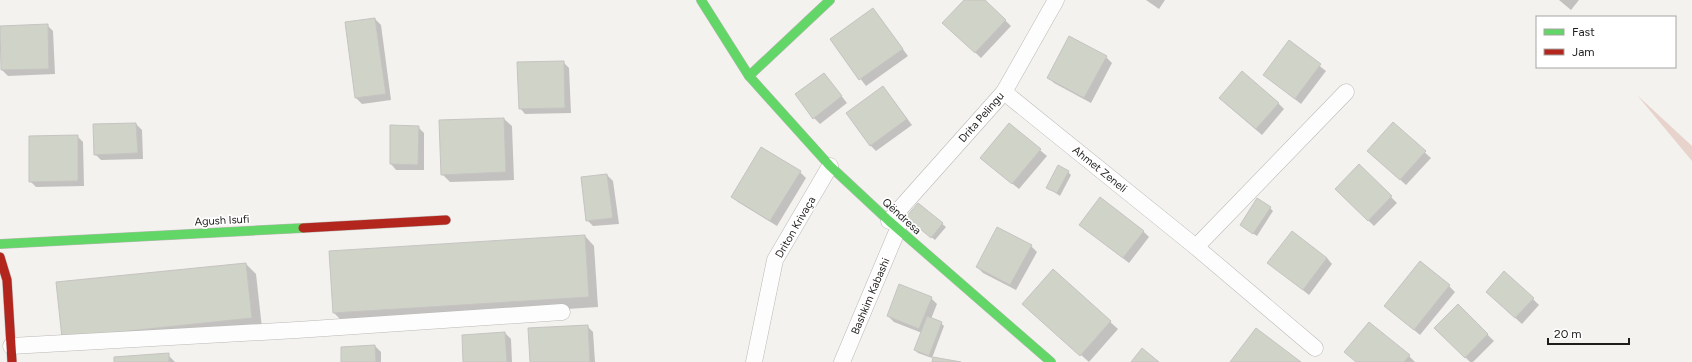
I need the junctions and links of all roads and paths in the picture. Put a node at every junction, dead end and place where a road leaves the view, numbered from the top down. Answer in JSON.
{"nodes":[{"id":1,"x":701,"y":0,"type":"edge"},
{"id":2,"x":830,"y":0,"type":"edge"},
{"id":3,"x":1056,"y":0,"type":"edge"},
{"id":4,"x":749,"y":76,"type":"junction"},
{"id":5,"x":1004,"y":92,"type":"junction"},
{"id":6,"x":1346,"y":92,"type":"dead end"},
{"id":7,"x":830,"y":166,"type":"junction"},
{"id":8,"x":446,"y":220,"type":"dead end"},
{"id":9,"x":894,"y":226,"type":"junction"},
{"id":10,"x":0,"y":244,"type":"edge"},
{"id":11,"x":1196,"y":247,"type":"junction"},
{"id":12,"x":0,"y":256,"type":"edge"},
{"id":13,"x":562,"y":312,"type":"dead end"},
{"id":14,"x":11,"y":346,"type":"junction"},
{"id":15,"x":1316,"y":348,"type":"dead end"},
{"id":16,"x":12,"y":362,"type":"edge"},
{"id":17,"x":754,"y":362,"type":"edge"},
{"id":18,"x":842,"y":362,"type":"edge"},
{"id":19,"x":1051,"y":362,"type":"edge"}],
"edges":[{"from":1,"to":4,"type":"street","name":"Qëndresa"},
{"from":2,"to":4,"type":"street"},
{"from":3,"to":5,"type":"lane","name":"Drita Pelingu"},
{"from":4,"to":7,"type":"street","name":"Qëndresa"},
{"from":5,"to":9,"type":"lane","name":"Drita Pelingu"},
{"from":5,"to":11,"type":"lane","name":"Ahmet Zeneli"},
{"from":6,"to":11,"type":"lane"},
{"from":7,"to":9,"type":"street","name":"Qëndresa"},
{"from":7,"to":17,"type":"lane","name":"Driton Krivaça"},
{"from":8,"to":10,"type":"street","name":"Agush Isufi"},
{"from":9,"to":18,"type":"lane","name":"Bashkim Kabashi"},
{"from":9,"to":19,"type":"street","name":"Qëndresa"},
{"from":11,"to":15,"type":"lane","name":"Ahmet Zeneli"},
{"from":12,"to":14,"type":"street"},
{"from":13,"to":14,"type":"lane"},
{"from":14,"to":16,"type":"street"}]}
